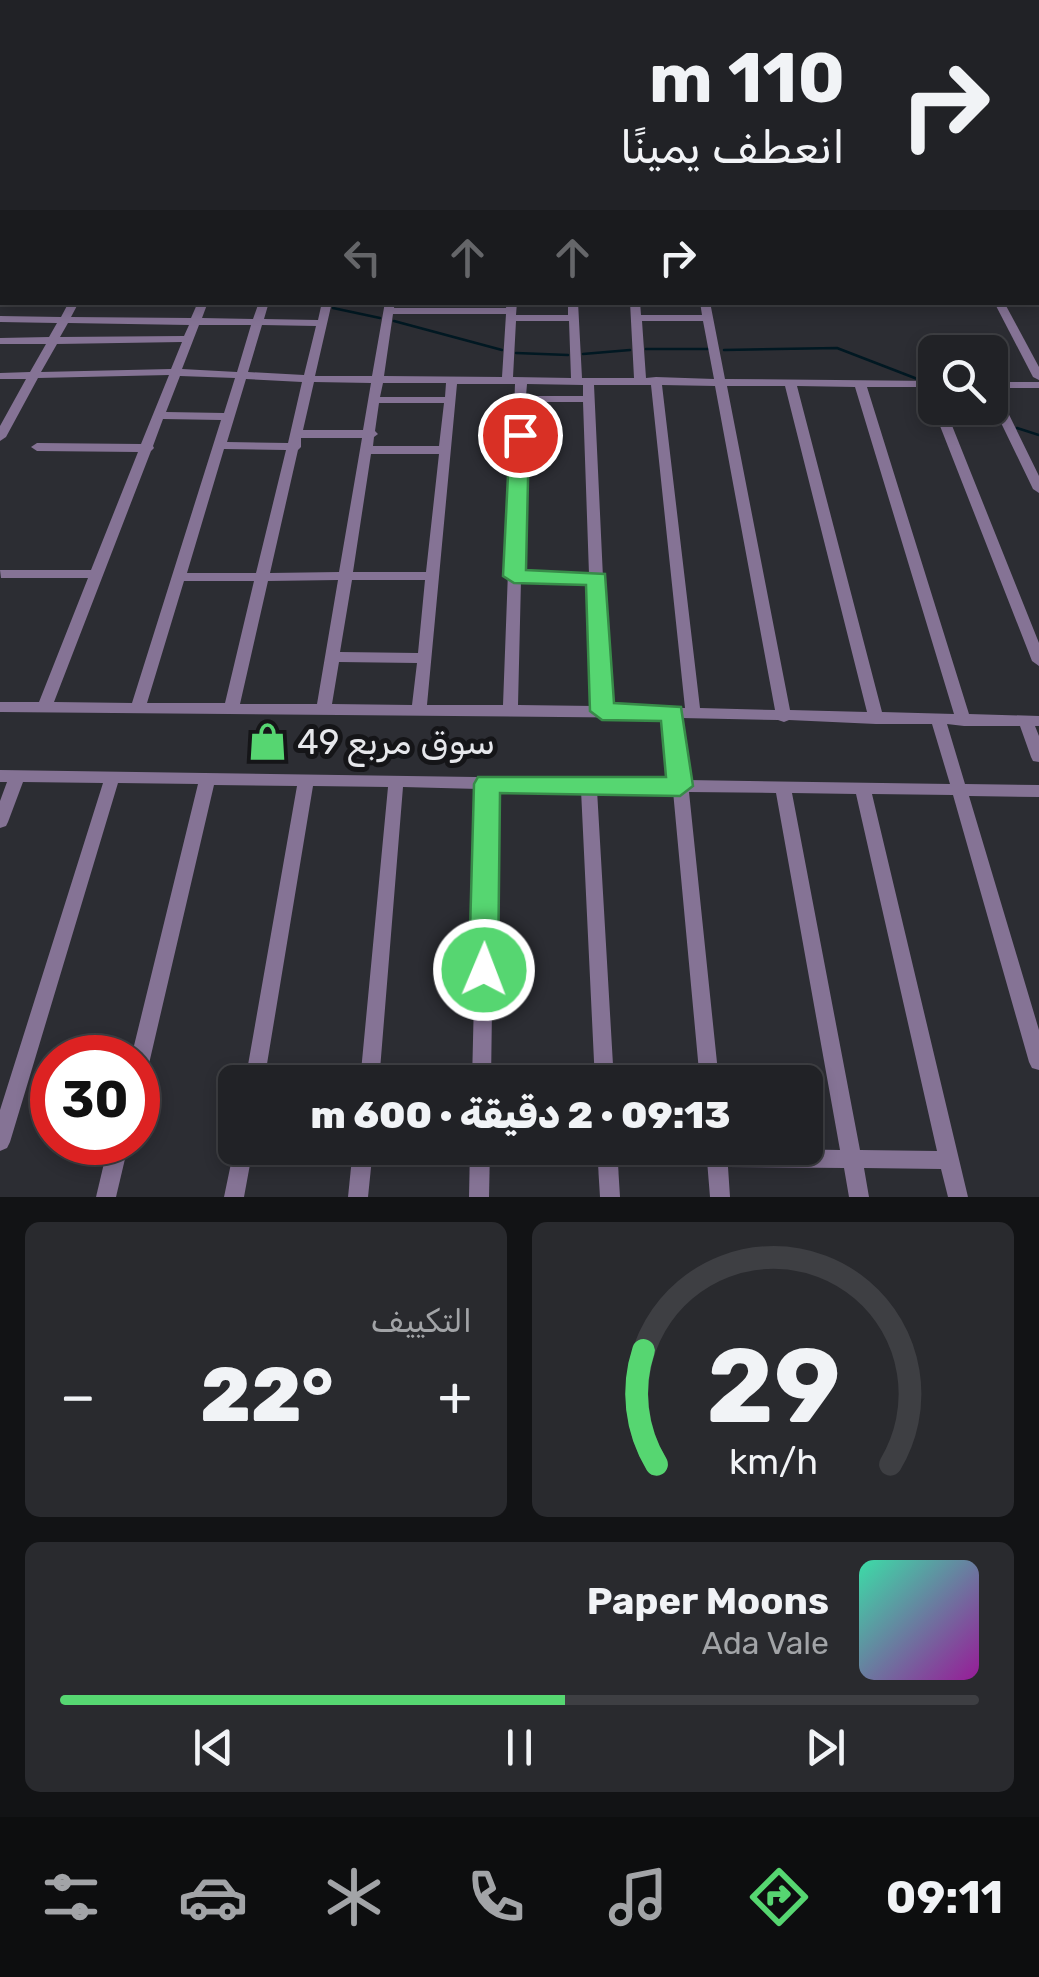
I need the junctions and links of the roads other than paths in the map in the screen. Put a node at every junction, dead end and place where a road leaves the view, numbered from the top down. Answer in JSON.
{"nodes":[{"id":1,"x":72,"y":305,"type":"edge"},
{"id":2,"x":202,"y":305,"type":"edge"},
{"id":3,"x":263,"y":305,"type":"edge"},
{"id":4,"x":327,"y":305,"type":"edge"},
{"id":5,"x":573,"y":305,"type":"edge"},
{"id":6,"x":635,"y":305,"type":"edge"},
{"id":7,"x":707,"y":305,"type":"edge"},
{"id":8,"x":1001,"y":305,"type":"edge"},
{"id":9,"x":389,"y":307,"type":"edge"},
{"id":10,"x":512,"y":311,"type":"edge"},
{"id":11,"x":574,"y":318,"type":"junction"},
{"id":12,"x":636,"y":318,"type":"junction"},
{"id":13,"x":709,"y":318,"type":"junction"},
{"id":14,"x":0,"y":319,"type":"edge"},
{"id":15,"x":65,"y":320,"type":"junction"},
{"id":16,"x":196,"y":320,"type":"junction"},
{"id":17,"x":258,"y":322,"type":"junction"},
{"id":18,"x":322,"y":322,"type":"junction"},
{"id":19,"x":189,"y":340,"type":"junction"},
{"id":20,"x":0,"y":341,"type":"edge"},
{"id":21,"x":53,"y":341,"type":"junction"},
{"id":22,"x":175,"y":372,"type":"junction"},
{"id":23,"x":240,"y":374,"type":"junction"},
{"id":24,"x":0,"y":376,"type":"edge"},
{"id":25,"x":34,"y":376,"type":"junction"},
{"id":26,"x":1038,"y":377,"type":"edge"},
{"id":27,"x":309,"y":380,"type":"junction"},
{"id":28,"x":378,"y":380,"type":"junction"},
{"id":29,"x":452,"y":380,"type":"junction"},
{"id":30,"x":583,"y":380,"type":"junction"},
{"id":31,"x":640,"y":380,"type":"junction"},
{"id":32,"x":656,"y":380,"type":"junction"},
{"id":33,"x":514,"y":381,"type":"junction"},
{"id":34,"x":723,"y":381,"type":"junction"},
{"id":35,"x":790,"y":382,"type":"junction"},
{"id":36,"x":860,"y":383,"type":"junction"},
{"id":37,"x":1008,"y":383,"type":"edge"},
{"id":38,"x":918,"y":384,"type":"edge"},
{"id":39,"x":590,"y":399,"type":"junction"},
{"id":40,"x":376,"y":400,"type":"junction"},
{"id":41,"x":450,"y":400,"type":"junction"},
{"id":42,"x":521,"y":400,"type":"junction"},
{"id":43,"x":160,"y":415,"type":"junction"},
{"id":44,"x":229,"y":416,"type":"junction"},
{"id":45,"x":6,"y":420,"type":"edge"},
{"id":46,"x":1008,"y":424,"type":"edge"},
{"id":47,"x":945,"y":425,"type":"edge"},
{"id":48,"x":372,"y":434,"type":"junction"},
{"id":49,"x":0,"y":437,"type":"edge"},
{"id":50,"x":297,"y":440,"type":"junction"},
{"id":51,"x":220,"y":445,"type":"junction"},
{"id":52,"x":37,"y":447,"type":"dead end"},
{"id":53,"x":148,"y":448,"type":"junction"},
{"id":54,"x":368,"y":450,"type":"junction"},
{"id":55,"x":446,"y":450,"type":"junction"},
{"id":56,"x":1039,"y":489,"type":"edge"},
{"id":57,"x":0,"y":574,"type":"edge"},
{"id":58,"x":98,"y":574,"type":"junction"},
{"id":59,"x":432,"y":576,"type":"junction"},
{"id":60,"x":514,"y":576,"type":"junction"},
{"id":61,"x":177,"y":577,"type":"junction"},
{"id":62,"x":263,"y":577,"type":"junction"},
{"id":63,"x":345,"y":578,"type":"junction"},
{"id":64,"x":597,"y":578,"type":"junction"},
{"id":65,"x":333,"y":656,"type":"junction"},
{"id":66,"x":425,"y":658,"type":"junction"},
{"id":67,"x":1039,"y":661,"type":"edge"},
{"id":68,"x":0,"y":708,"type":"edge"},
{"id":69,"x":44,"y":708,"type":"junction"},
{"id":70,"x":138,"y":708,"type":"junction"},
{"id":71,"x":231,"y":709,"type":"junction"},
{"id":72,"x":324,"y":709,"type":"junction"},
{"id":73,"x":419,"y":710,"type":"junction"},
{"id":74,"x":510,"y":710,"type":"junction"},
{"id":75,"x":602,"y":711,"type":"junction"},
{"id":76,"x":672,"y":713,"type":"junction"},
{"id":77,"x":692,"y":714,"type":"junction"},
{"id":78,"x":784,"y":716,"type":"junction"},
{"id":79,"x":876,"y":720,"type":"junction"},
{"id":80,"x":939,"y":721,"type":"junction"},
{"id":81,"x":964,"y":721,"type":"junction"},
{"id":82,"x":1033,"y":721,"type":"edge"},
{"id":83,"x":1039,"y":757,"type":"edge"},
{"id":84,"x":9,"y":776,"type":"edge"},
{"id":85,"x":112,"y":778,"type":"junction"},
{"id":86,"x":207,"y":780,"type":"junction"},
{"id":87,"x":306,"y":781,"type":"junction"},
{"id":88,"x":396,"y":782,"type":"junction"},
{"id":89,"x":487,"y":784,"type":"junction"},
{"id":90,"x":589,"y":785,"type":"junction"},
{"id":91,"x":680,"y":786,"type":"junction"},
{"id":92,"x":783,"y":788,"type":"junction"},
{"id":93,"x":864,"y":789,"type":"junction"},
{"id":94,"x":959,"y":790,"type":"junction"},
{"id":95,"x":1039,"y":792,"type":"edge"},
{"id":96,"x":0,"y":822,"type":"edge"},
{"id":97,"x":146,"y":1035,"type":"edge"},
{"id":98,"x":1039,"y":1062,"type":"edge"},
{"id":99,"x":257,"y":1065,"type":"edge"},
{"id":100,"x":370,"y":1065,"type":"edge"},
{"id":101,"x":481,"y":1065,"type":"edge"},
{"id":102,"x":603,"y":1065,"type":"edge"},
{"id":103,"x":707,"y":1065,"type":"edge"},
{"id":104,"x":0,"y":1142,"type":"edge"},
{"id":105,"x":823,"y":1158,"type":"edge"},
{"id":106,"x":852,"y":1159,"type":"junction"},
{"id":107,"x":950,"y":1160,"type":"junction"},
{"id":108,"x":114,"y":1165,"type":"edge"},
{"id":109,"x":240,"y":1165,"type":"edge"},
{"id":110,"x":361,"y":1165,"type":"edge"},
{"id":111,"x":480,"y":1165,"type":"edge"},
{"id":112,"x":608,"y":1165,"type":"edge"},
{"id":113,"x":717,"y":1165,"type":"edge"},
{"id":114,"x":106,"y":1197,"type":"edge"},
{"id":115,"x":234,"y":1197,"type":"edge"},
{"id":116,"x":358,"y":1197,"type":"edge"},
{"id":117,"x":479,"y":1197,"type":"edge"},
{"id":118,"x":610,"y":1197,"type":"edge"},
{"id":119,"x":720,"y":1197,"type":"edge"},
{"id":120,"x":859,"y":1197,"type":"edge"},
{"id":121,"x":958,"y":1197,"type":"edge"}],
"edges":[{"from":1,"to":15,"type":"street"},
{"from":2,"to":16,"type":"street"},
{"from":3,"to":17,"type":"street"},
{"from":4,"to":18,"type":"street"},
{"from":5,"to":11,"type":"street"},
{"from":6,"to":12,"type":"street"},
{"from":7,"to":13,"type":"street"},
{"from":8,"to":26,"type":"street"},
{"from":9,"to":10,"type":"street"},
{"from":9,"to":28,"type":"street"},
{"from":10,"to":11,"type":"street"},
{"from":10,"to":33,"type":"street"},
{"from":11,"to":30,"type":"street"},
{"from":12,"to":13,"type":"street"},
{"from":12,"to":31,"type":"street"},
{"from":13,"to":34,"type":"street"},
{"from":14,"to":15,"type":"street"},
{"from":15,"to":16,"type":"street"},
{"from":15,"to":21,"type":"street"},
{"from":16,"to":17,"type":"street"},
{"from":16,"to":19,"type":"street"},
{"from":17,"to":18,"type":"street"},
{"from":17,"to":23,"type":"street"},
{"from":18,"to":27,"type":"street"},
{"from":19,"to":21,"type":"street"},
{"from":19,"to":22,"type":"street"},
{"from":20,"to":21,"type":"street"},
{"from":21,"to":25,"type":"street"},
{"from":22,"to":23,"type":"street"},
{"from":22,"to":25,"type":"street"},
{"from":22,"to":43,"type":"street"},
{"from":23,"to":27,"type":"street"},
{"from":23,"to":44,"type":"street"},
{"from":24,"to":25,"type":"street"},
{"from":25,"to":45,"type":"street"},
{"from":26,"to":37,"type":"street"},
{"from":27,"to":28,"type":"street"},
{"from":27,"to":50,"type":"street"},
{"from":28,"to":29,"type":"street"},
{"from":28,"to":40,"type":"street"},
{"from":29,"to":33,"type":"street"},
{"from":29,"to":41,"type":"street"},
{"from":30,"to":31,"type":"street"},
{"from":30,"to":33,"type":"street"},
{"from":30,"to":39,"type":"street"},
{"from":31,"to":32,"type":"street"},
{"from":32,"to":34,"type":"street"},
{"from":32,"to":77,"type":"street"},
{"from":33,"to":42,"type":"street"},
{"from":34,"to":35,"type":"street"},
{"from":34,"to":78,"type":"street"},
{"from":35,"to":36,"type":"street"},
{"from":35,"to":79,"type":"street"},
{"from":36,"to":38,"type":"street"},
{"from":36,"to":81,"type":"street"},
{"from":39,"to":42,"type":"street"},
{"from":39,"to":64,"type":"street"},
{"from":40,"to":41,"type":"street"},
{"from":40,"to":48,"type":"street"},
{"from":41,"to":55,"type":"street"},
{"from":42,"to":60,"type":"street"},
{"from":43,"to":44,"type":"street"},
{"from":43,"to":53,"type":"street"},
{"from":44,"to":51,"type":"street"},
{"from":45,"to":49,"type":"street"},
{"from":46,"to":56,"type":"street"},
{"from":47,"to":67,"type":"street"},
{"from":48,"to":50,"type":"street"},
{"from":48,"to":54,"type":"street"},
{"from":50,"to":51,"type":"street"},
{"from":50,"to":62,"type":"street"},
{"from":51,"to":61,"type":"street"},
{"from":52,"to":53,"type":"street"},
{"from":53,"to":58,"type":"street"},
{"from":54,"to":55,"type":"street"},
{"from":54,"to":63,"type":"street"},
{"from":55,"to":59,"type":"street"},
{"from":57,"to":58,"type":"street"},
{"from":58,"to":69,"type":"street"},
{"from":59,"to":63,"type":"street"},
{"from":59,"to":66,"type":"street"},
{"from":60,"to":64,"type":"street"},
{"from":60,"to":74,"type":"street"},
{"from":61,"to":62,"type":"street"},
{"from":61,"to":70,"type":"street"},
{"from":62,"to":63,"type":"street"},
{"from":62,"to":71,"type":"street"},
{"from":63,"to":65,"type":"street"},
{"from":64,"to":75,"type":"street"},
{"from":65,"to":66,"type":"street"},
{"from":65,"to":72,"type":"street"},
{"from":66,"to":73,"type":"street"},
{"from":68,"to":69,"type":"street"},
{"from":69,"to":70,"type":"street"},
{"from":70,"to":71,"type":"street"},
{"from":71,"to":72,"type":"street"},
{"from":72,"to":73,"type":"street"},
{"from":73,"to":74,"type":"street"},
{"from":74,"to":75,"type":"street"},
{"from":75,"to":76,"type":"street"},
{"from":76,"to":77,"type":"street"},
{"from":76,"to":91,"type":"street"},
{"from":77,"to":78,"type":"street"},
{"from":78,"to":79,"type":"street"},
{"from":79,"to":80,"type":"street"},
{"from":80,"to":81,"type":"street"},
{"from":80,"to":94,"type":"street"},
{"from":81,"to":82,"type":"street"},
{"from":82,"to":83,"type":"street"},
{"from":84,"to":85,"type":"street"},
{"from":84,"to":96,"type":"street"},
{"from":85,"to":86,"type":"street"},
{"from":85,"to":104,"type":"street"},
{"from":86,"to":87,"type":"street"},
{"from":86,"to":97,"type":"street"},
{"from":87,"to":88,"type":"street"},
{"from":87,"to":99,"type":"street"},
{"from":88,"to":89,"type":"street"},
{"from":88,"to":100,"type":"street"},
{"from":89,"to":90,"type":"street"},
{"from":89,"to":101,"type":"street"},
{"from":90,"to":91,"type":"street"},
{"from":90,"to":102,"type":"street"},
{"from":91,"to":92,"type":"street"},
{"from":91,"to":103,"type":"street"},
{"from":92,"to":93,"type":"street"},
{"from":92,"to":106,"type":"street"},
{"from":93,"to":94,"type":"street"},
{"from":93,"to":107,"type":"street"},
{"from":94,"to":95,"type":"street"},
{"from":94,"to":98,"type":"street"},
{"from":105,"to":106,"type":"street"},
{"from":106,"to":107,"type":"street"},
{"from":106,"to":120,"type":"street"},
{"from":107,"to":121,"type":"street"},
{"from":108,"to":114,"type":"street"},
{"from":109,"to":115,"type":"street"},
{"from":110,"to":116,"type":"street"},
{"from":111,"to":117,"type":"street"},
{"from":112,"to":118,"type":"street"},
{"from":113,"to":119,"type":"street"}]}
